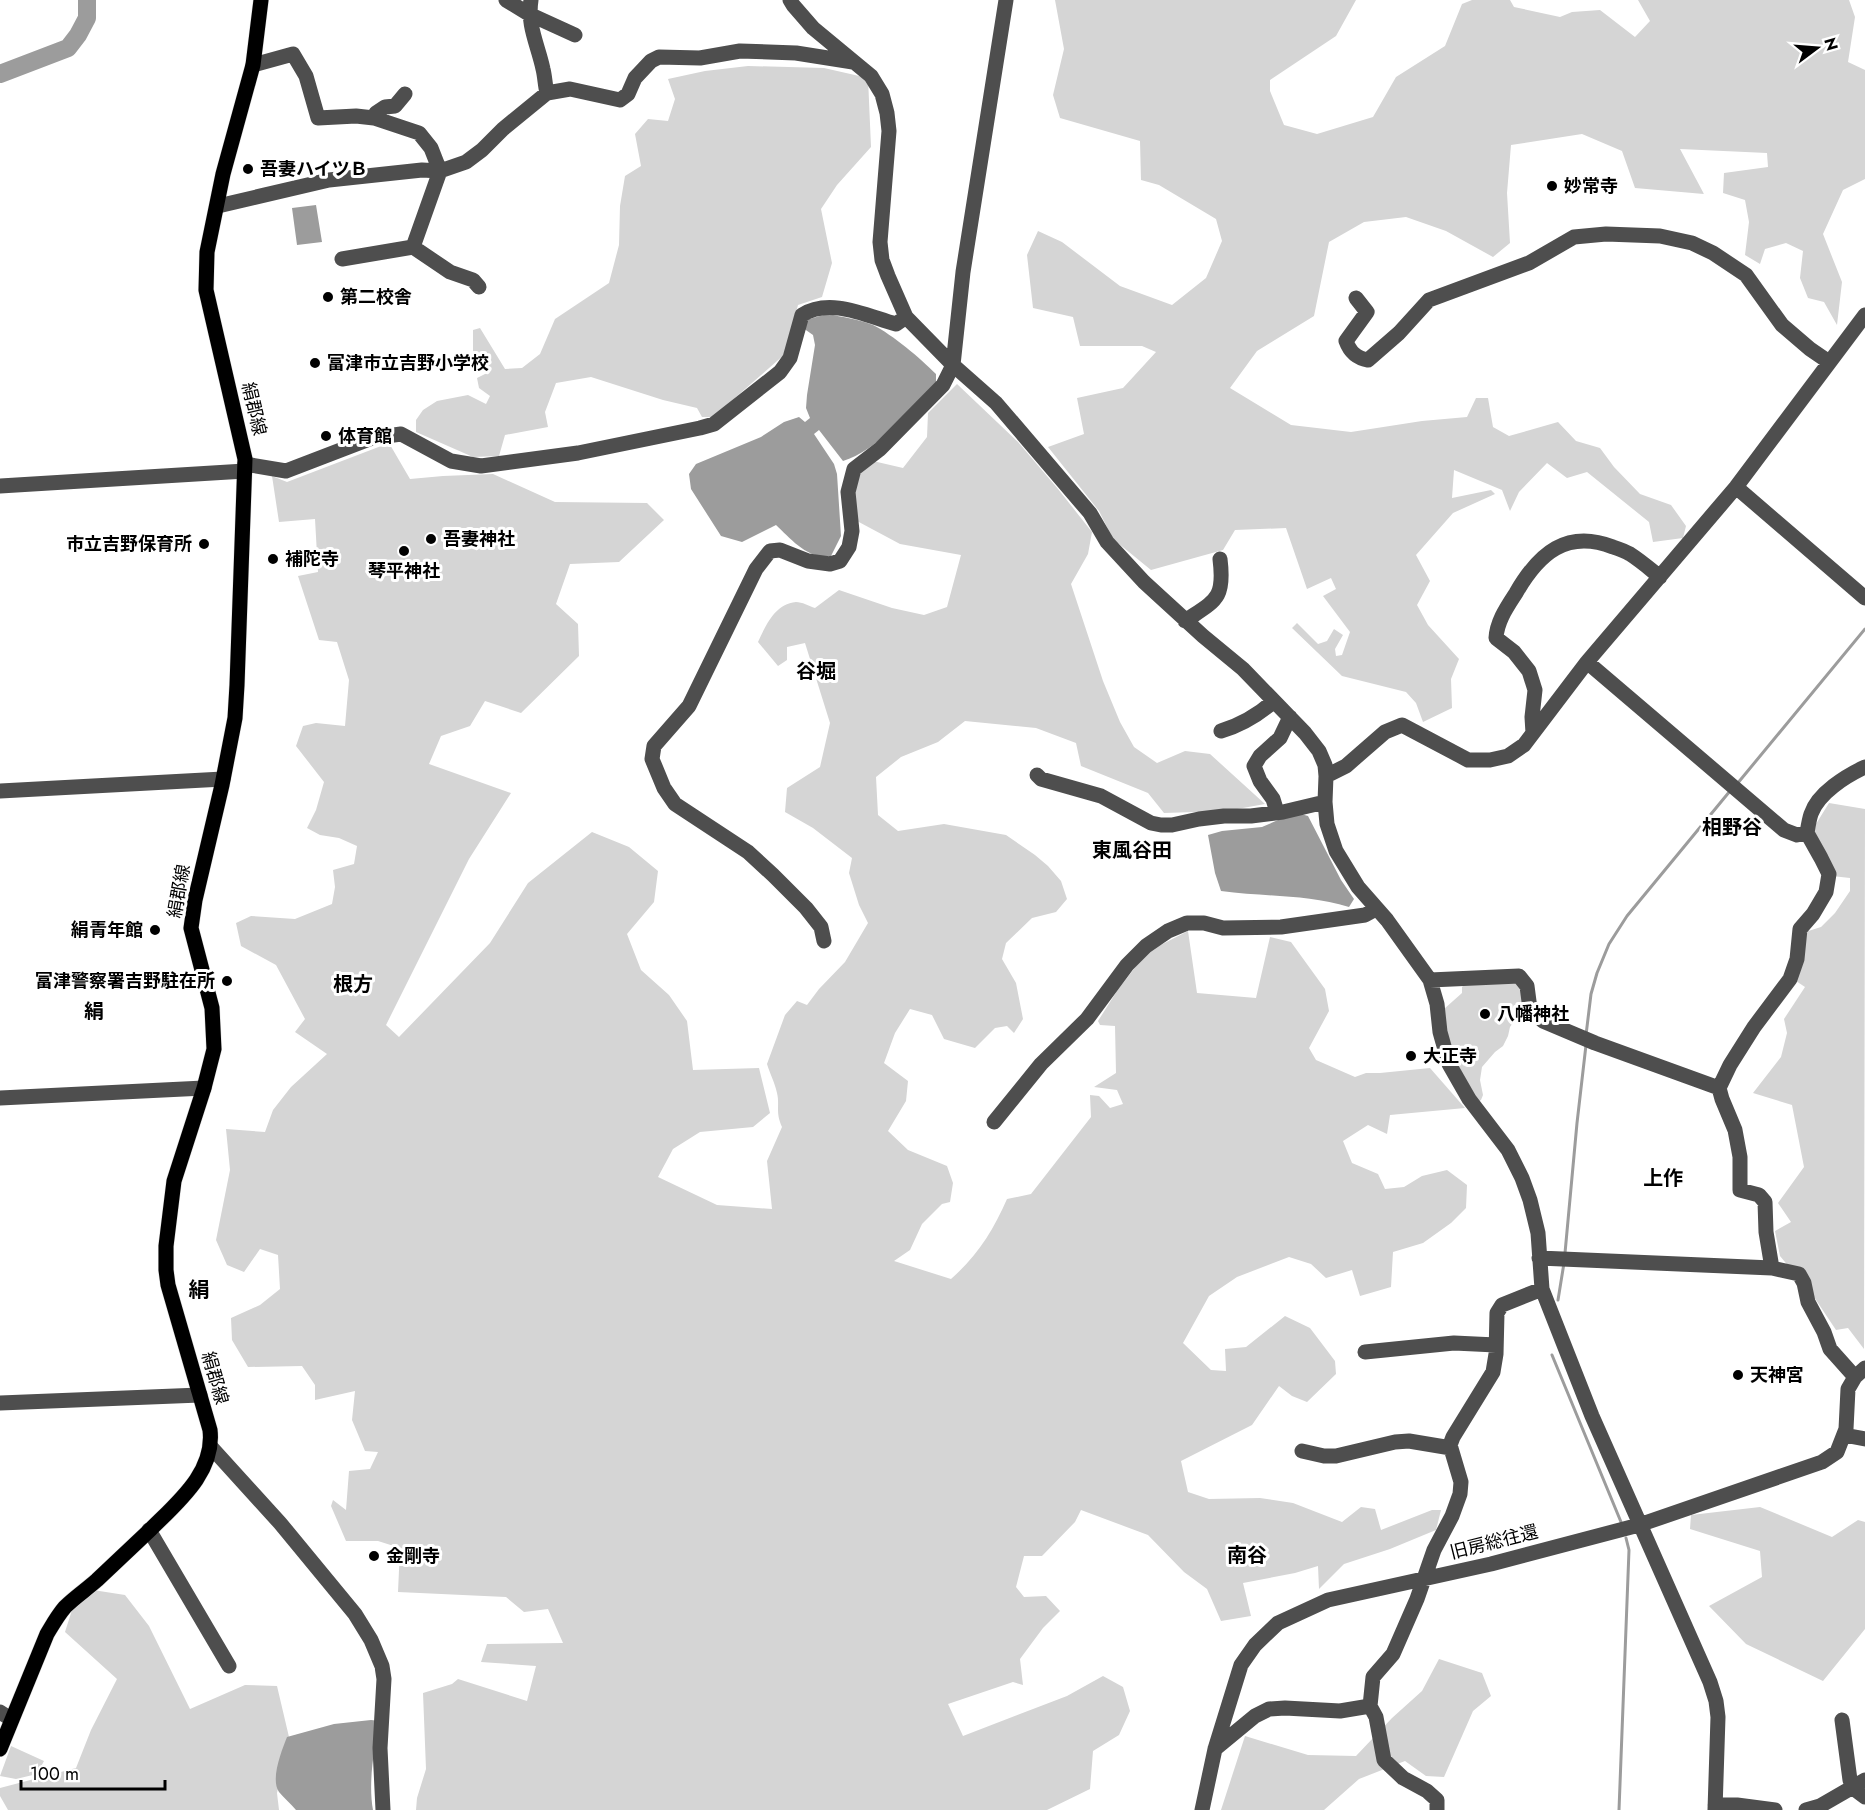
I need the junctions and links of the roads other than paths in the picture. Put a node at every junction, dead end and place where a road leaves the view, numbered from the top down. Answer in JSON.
{"nodes":[{"id":1,"x":261,"y":0,"type":"edge"},
{"id":2,"x":506,"y":0,"type":"edge"},
{"id":3,"x":1006,"y":0,"type":"edge"},
{"id":4,"x":794,"y":2,"type":"edge"},
{"id":5,"x":530,"y":7,"type":"edge"},
{"id":6,"x":575,"y":35,"type":"dead end"},
{"id":7,"x":854,"y":62,"type":"junction"},
{"id":8,"x":253,"y":65,"type":"junction"},
{"id":9,"x":547,"y":93,"type":"junction"},
{"id":10,"x":405,"y":94,"type":"dead end"},
{"id":11,"x":374,"y":118,"type":"junction"},
{"id":12,"x":440,"y":171,"type":"junction"},
{"id":13,"x":218,"y":206,"type":"junction"},
{"id":14,"x":413,"y":247,"type":"junction"},
{"id":15,"x":342,"y":260,"type":"dead end"},
{"id":16,"x":479,"y":286,"type":"dead end"},
{"id":17,"x":1356,"y":298,"type":"dead end"},
{"id":18,"x":1865,"y":315,"type":"edge"},
{"id":19,"x":906,"y":317,"type":"junction"},
{"id":20,"x":1829,"y":362,"type":"junction"},
{"id":21,"x":953,"y":365,"type":"junction"},
{"id":22,"x":245,"y":467,"type":"junction"},
{"id":23,"x":0,"y":486,"type":"edge"},
{"id":24,"x":1736,"y":487,"type":"junction"},
{"id":25,"x":1220,"y":559,"type":"dead end"},
{"id":26,"x":1660,"y":577,"type":"junction"},
{"id":27,"x":1865,"y":598,"type":"edge"},
{"id":28,"x":1185,"y":621,"type":"junction"},
{"id":29,"x":1587,"y":662,"type":"junction"},
{"id":30,"x":1274,"y":701,"type":"junction"},
{"id":31,"x":1290,"y":717,"type":"junction"},
{"id":32,"x":1221,"y":731,"type":"dead end"},
{"id":33,"x":1533,"y":733,"type":"junction"},
{"id":34,"x":1865,"y":767,"type":"edge"},
{"id":35,"x":1037,"y":775,"type":"dead end"},
{"id":36,"x":1326,"y":776,"type":"junction"},
{"id":37,"x":223,"y":779,"type":"junction"},
{"id":38,"x":0,"y":791,"type":"edge"},
{"id":39,"x":1325,"y":802,"type":"junction"},
{"id":40,"x":1277,"y":813,"type":"junction"},
{"id":41,"x":1807,"y":833,"type":"junction"},
{"id":42,"x":1376,"y":909,"type":"junction"},
{"id":43,"x":824,"y":941,"type":"dead end"},
{"id":44,"x":1430,"y":980,"type":"junction"},
{"id":45,"x":204,"y":1088,"type":"junction"},
{"id":46,"x":1719,"y":1088,"type":"junction"},
{"id":47,"x":0,"y":1098,"type":"edge"},
{"id":48,"x":994,"y":1122,"type":"dead end"},
{"id":49,"x":1539,"y":1258,"type":"junction"},
{"id":50,"x":1772,"y":1268,"type":"junction"},
{"id":51,"x":1542,"y":1289,"type":"junction"},
{"id":52,"x":1496,"y":1345,"type":"junction"},
{"id":53,"x":1365,"y":1352,"type":"dead end"},
{"id":54,"x":1860,"y":1372,"type":"edge"},
{"id":55,"x":200,"y":1395,"type":"junction"},
{"id":56,"x":0,"y":1403,"type":"edge"},
{"id":57,"x":1844,"y":1435,"type":"junction"},
{"id":58,"x":1865,"y":1439,"type":"edge"},
{"id":59,"x":211,"y":1447,"type":"junction"},
{"id":60,"x":1451,"y":1448,"type":"junction"},
{"id":61,"x":1302,"y":1451,"type":"dead end"},
{"id":62,"x":1639,"y":1525,"type":"junction"},
{"id":63,"x":149,"y":1530,"type":"junction"},
{"id":64,"x":1425,"y":1579,"type":"junction"},
{"id":65,"x":229,"y":1666,"type":"dead end"},
{"id":66,"x":1371,"y":1706,"type":"junction"},
{"id":67,"x":6,"y":1715,"type":"edge"},
{"id":68,"x":1842,"y":1720,"type":"dead end"},
{"id":69,"x":0,"y":1749,"type":"edge"},
{"id":70,"x":1215,"y":1749,"type":"junction"},
{"id":71,"x":1861,"y":1788,"type":"edge"},
{"id":72,"x":1715,"y":1808,"type":"edge"},
{"id":73,"x":383,"y":1810,"type":"edge"},
{"id":74,"x":1202,"y":1810,"type":"edge"},
{"id":75,"x":1437,"y":1810,"type":"edge"},
{"id":76,"x":1775,"y":1810,"type":"edge"},
{"id":77,"x":1806,"y":1810,"type":"edge"}],
"edges":[{"from":1,"to":8,"type":"main road","name":"絹郡線"},
{"from":2,"to":5,"type":"street"},
{"from":3,"to":21,"type":"street"},
{"from":4,"to":7,"type":"street"},
{"from":5,"to":6,"type":"street"},
{"from":5,"to":9,"type":"street"},
{"from":7,"to":9,"type":"street"},
{"from":7,"to":19,"type":"street"},
{"from":8,"to":11,"type":"street"},
{"from":8,"to":13,"type":"main road","name":"絹郡線"},
{"from":9,"to":12,"type":"street"},
{"from":10,"to":11,"type":"street"},
{"from":11,"to":12,"type":"street"},
{"from":12,"to":13,"type":"street"},
{"from":12,"to":14,"type":"street"},
{"from":13,"to":22,"type":"main road","name":"絹郡線"},
{"from":14,"to":15,"type":"street"},
{"from":14,"to":16,"type":"street"},
{"from":17,"to":20,"type":"street"},
{"from":18,"to":20,"type":"street"},
{"from":19,"to":21,"type":"street"},
{"from":19,"to":22,"type":"street"},
{"from":20,"to":24,"type":"street"},
{"from":21,"to":28,"type":"street"},
{"from":21,"to":43,"type":"street"},
{"from":22,"to":23,"type":"street"},
{"from":22,"to":37,"type":"main road","name":"絹郡線"},
{"from":24,"to":26,"type":"street"},
{"from":24,"to":27,"type":"street"},
{"from":25,"to":28,"type":"street"},
{"from":26,"to":29,"type":"street"},
{"from":26,"to":33,"type":"street"},
{"from":28,"to":30,"type":"street"},
{"from":29,"to":33,"type":"street"},
{"from":29,"to":41,"type":"street"},
{"from":30,"to":31,"type":"street"},
{"from":30,"to":32,"type":"street"},
{"from":31,"to":36,"type":"street"},
{"from":31,"to":40,"type":"street"},
{"from":33,"to":36,"type":"street"},
{"from":34,"to":41,"type":"street"},
{"from":35,"to":40,"type":"street"},
{"from":36,"to":39,"type":"street"},
{"from":37,"to":38,"type":"street"},
{"from":37,"to":45,"type":"main road","name":"絹郡線"},
{"from":39,"to":40,"type":"street"},
{"from":39,"to":42,"type":"street"},
{"from":41,"to":46,"type":"street"},
{"from":42,"to":44,"type":"street"},
{"from":42,"to":48,"type":"street"},
{"from":44,"to":46,"type":"street"},
{"from":44,"to":49,"type":"street"},
{"from":45,"to":47,"type":"street"},
{"from":45,"to":55,"type":"main road","name":"絹郡線"},
{"from":46,"to":50,"type":"street"},
{"from":49,"to":50,"type":"street"},
{"from":49,"to":51,"type":"street"},
{"from":50,"to":54,"type":"street"},
{"from":51,"to":52,"type":"street"},
{"from":51,"to":62,"type":"street"},
{"from":52,"to":53,"type":"street"},
{"from":52,"to":60,"type":"street"},
{"from":54,"to":57,"type":"street","name":"旧房総往還"},
{"from":55,"to":56,"type":"street"},
{"from":55,"to":59,"type":"main road","name":"絹郡線"},
{"from":57,"to":58,"type":"street"},
{"from":57,"to":62,"type":"street","name":"旧房総往還"},
{"from":59,"to":63,"type":"main road"},
{"from":59,"to":73,"type":"street"},
{"from":60,"to":61,"type":"street"},
{"from":60,"to":64,"type":"street"},
{"from":62,"to":64,"type":"street","name":"旧房総往還"},
{"from":62,"to":72,"type":"street"},
{"from":63,"to":65,"type":"street"},
{"from":63,"to":67,"type":"main road"},
{"from":64,"to":66,"type":"street"},
{"from":64,"to":70,"type":"street","name":"旧房総往還"},
{"from":66,"to":70,"type":"street"},
{"from":66,"to":75,"type":"street"},
{"from":67,"to":69,"type":"main road"},
{"from":68,"to":71,"type":"street"},
{"from":70,"to":74,"type":"street"},
{"from":71,"to":77,"type":"street"},
{"from":72,"to":76,"type":"street"}]}
